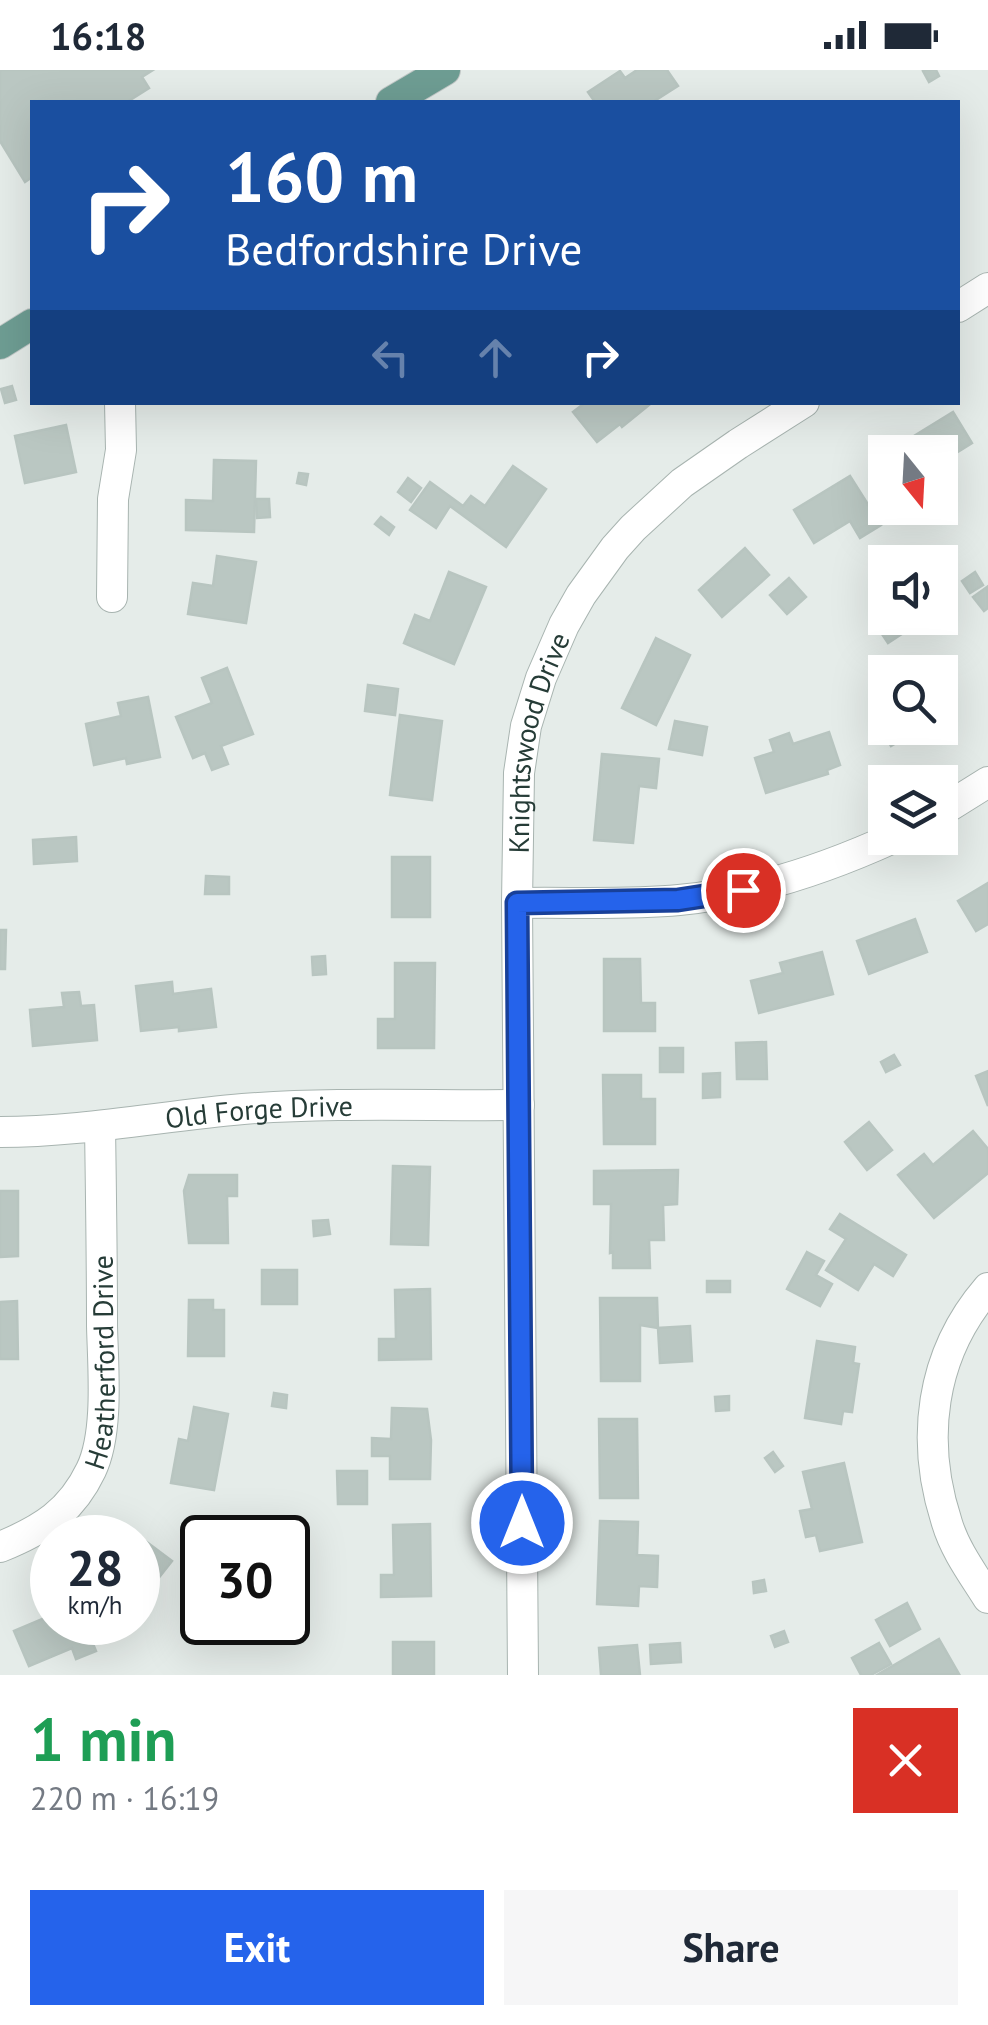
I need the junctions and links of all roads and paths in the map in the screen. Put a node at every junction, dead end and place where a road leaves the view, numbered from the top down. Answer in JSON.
{"nodes":[{"id":1,"x":444,"y":70,"type":"edge"},
{"id":2,"x":394,"y":100,"type":"edge"},
{"id":3,"x":988,"y":288,"type":"edge"},
{"id":4,"x":960,"y":306,"type":"edge"},
{"id":5,"x":30,"y":325,"type":"edge"},
{"id":6,"x":0,"y":344,"type":"edge"},
{"id":7,"x":120,"y":405,"type":"edge"},
{"id":8,"x":799,"y":405,"type":"edge"},
{"id":9,"x":112,"y":596,"type":"dead end"},
{"id":10,"x":988,"y":782,"type":"edge"},
{"id":11,"x":958,"y":801,"type":"edge"},
{"id":12,"x":868,"y":849,"type":"edge"},
{"id":13,"x":517,"y":903,"type":"junction"},
{"id":14,"x":518,"y":1105,"type":"junction"},
{"id":15,"x":100,"y":1126,"type":"junction"},
{"id":16,"x":0,"y":1132,"type":"edge"},
{"id":17,"x":988,"y":1288,"type":"edge"},
{"id":18,"x":0,"y":1547,"type":"edge"},
{"id":19,"x":988,"y":1598,"type":"edge"},
{"id":20,"x":522,"y":1675,"type":"edge"}],
"edges":[{"from":1,"to":2,"type":"main road"},
{"from":3,"to":4,"type":"street"},
{"from":5,"to":6,"type":"main road"},
{"from":7,"to":9,"type":"street"},
{"from":8,"to":13,"type":"street","name":"Knightswood Drive"},
{"from":10,"to":11,"type":"street"},
{"from":12,"to":13,"type":"street"},
{"from":13,"to":14,"type":"street","name":"Knightswood Drive"},
{"from":14,"to":15,"type":"street","name":"Old Forge Drive"},
{"from":14,"to":20,"type":"street","name":"Knightswood Drive"},
{"from":15,"to":16,"type":"street","name":"Old Forge Drive"},
{"from":15,"to":18,"type":"street","name":"Heatherford Drive"},
{"from":17,"to":19,"type":"street"}]}
